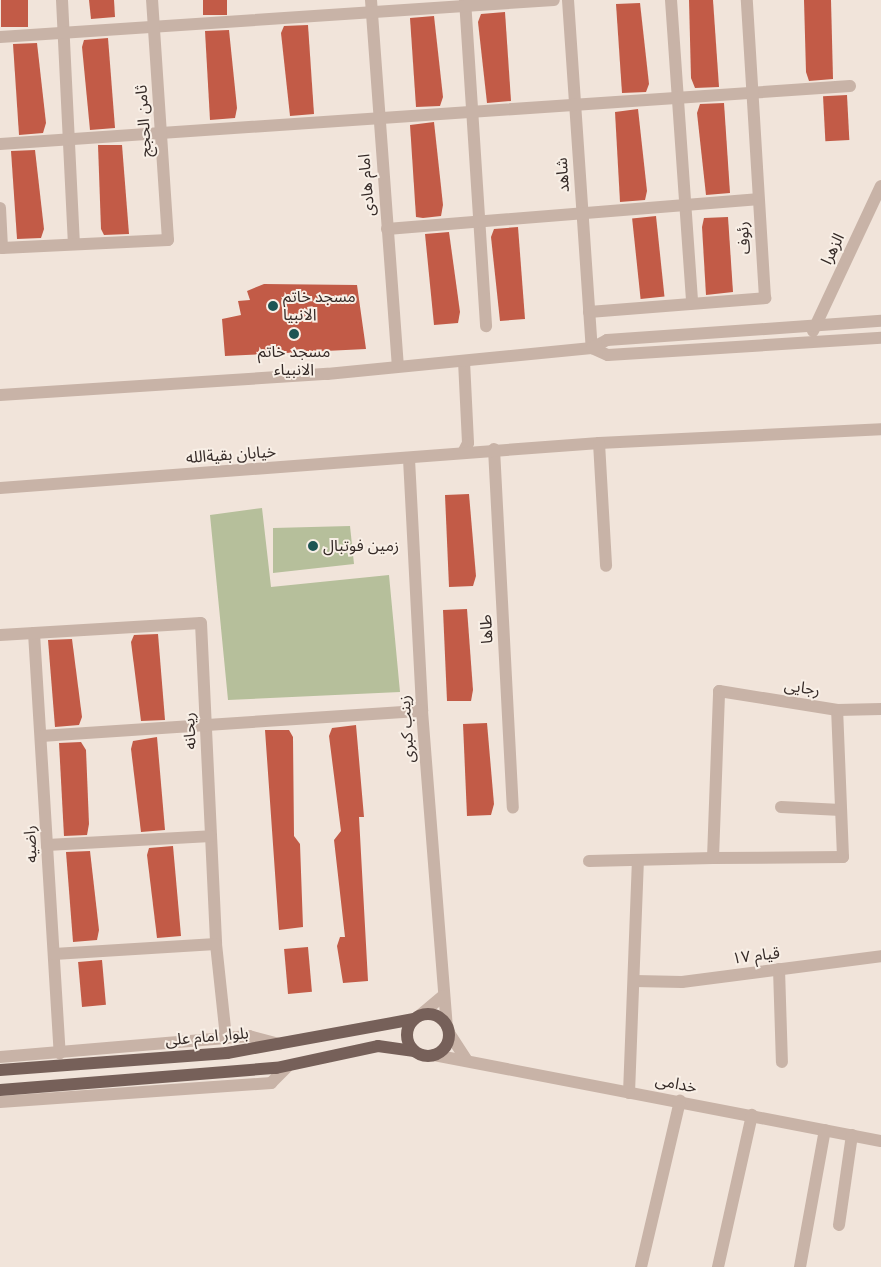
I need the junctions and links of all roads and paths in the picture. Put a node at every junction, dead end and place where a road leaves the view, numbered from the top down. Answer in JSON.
{"nodes":[{"id":1,"x":62,"y":0,"type":"edge"},
{"id":2,"x":152,"y":0,"type":"edge"},
{"id":3,"x":554,"y":0,"type":"edge"},
{"id":4,"x":568,"y":0,"type":"edge"},
{"id":5,"x":672,"y":0,"type":"edge"},
{"id":6,"x":747,"y":0,"type":"edge"},
{"id":7,"x":465,"y":3,"type":"edge"},
{"id":8,"x":371,"y":5,"type":"edge"},
{"id":9,"x":154,"y":24,"type":"junction"},
{"id":10,"x":64,"y":32,"type":"junction"},
{"id":11,"x":0,"y":37,"type":"edge"},
{"id":12,"x":850,"y":86,"type":"dead end"},
{"id":13,"x":752,"y":93,"type":"junction"},
{"id":14,"x":678,"y":99,"type":"junction"},
{"id":15,"x":574,"y":106,"type":"junction"},
{"id":16,"x":472,"y":113,"type":"junction"},
{"id":17,"x":376,"y":118,"type":"junction"},
{"id":18,"x":161,"y":132,"type":"junction"},
{"id":19,"x":69,"y":139,"type":"junction"},
{"id":20,"x":0,"y":144,"type":"edge"},
{"id":21,"x":881,"y":186,"type":"edge"},
{"id":22,"x":757,"y":199,"type":"junction"},
{"id":23,"x":685,"y":204,"type":"junction"},
{"id":24,"x":0,"y":208,"type":"edge"},
{"id":25,"x":581,"y":213,"type":"junction"},
{"id":26,"x":478,"y":221,"type":"junction"},
{"id":27,"x":387,"y":229,"type":"junction"},
{"id":28,"x":74,"y":244,"type":"junction"},
{"id":29,"x":692,"y":303,"type":"junction"},
{"id":30,"x":589,"y":312,"type":"junction"},
{"id":31,"x":881,"y":321,"type":"edge"},
{"id":32,"x":814,"y":325,"type":"junction"},
{"id":33,"x":486,"y":326,"type":"dead end"},
{"id":34,"x":881,"y":338,"type":"edge"},
{"id":35,"x":812,"y":344,"type":"junction"},
{"id":36,"x":592,"y":348,"type":"junction"},
{"id":37,"x":464,"y":361,"type":"junction"},
{"id":38,"x":398,"y":366,"type":"junction"},
{"id":39,"x":0,"y":395,"type":"edge"},
{"id":40,"x":881,"y":429,"type":"edge"},
{"id":41,"x":599,"y":443,"type":"junction"},
{"id":42,"x":494,"y":449,"type":"junction"},
{"id":43,"x":464,"y":452,"type":"junction"},
{"id":44,"x":409,"y":458,"type":"junction"},
{"id":45,"x":0,"y":488,"type":"edge"},
{"id":46,"x":606,"y":566,"type":"dead end"},
{"id":47,"x":34,"y":633,"type":"junction"},
{"id":48,"x":0,"y":635,"type":"edge"},
{"id":49,"x":881,"y":709,"type":"edge"},
{"id":50,"x":837,"y":710,"type":"junction"},
{"id":51,"x":422,"y":711,"type":"junction"},
{"id":52,"x":206,"y":726,"type":"junction"},
{"id":53,"x":41,"y":736,"type":"junction"},
{"id":54,"x":513,"y":807,"type":"dead end"},
{"id":55,"x":781,"y":807,"type":"dead end"},
{"id":56,"x":841,"y":810,"type":"junction"},
{"id":57,"x":211,"y":836,"type":"junction"},
{"id":58,"x":47,"y":845,"type":"junction"},
{"id":59,"x":713,"y":858,"type":"junction"},
{"id":60,"x":589,"y":861,"type":"dead end"},
{"id":61,"x":638,"y":862,"type":"junction"},
{"id":62,"x":216,"y":944,"type":"junction"},
{"id":63,"x":54,"y":954,"type":"junction"},
{"id":64,"x":881,"y":956,"type":"edge"},
{"id":65,"x":779,"y":969,"type":"junction"},
{"id":66,"x":635,"y":980,"type":"junction"},
{"id":67,"x":443,"y":996,"type":"junction"},
{"id":68,"x":416,"y":1018,"type":"junction"},
{"id":69,"x":448,"y":1030,"type":"junction"},
{"id":70,"x":226,"y":1038,"type":"junction"},
{"id":71,"x":286,"y":1046,"type":"junction"},
{"id":72,"x":413,"y":1051,"type":"junction"},
{"id":73,"x":60,"y":1053,"type":"junction"},
{"id":74,"x":434,"y":1056,"type":"junction"},
{"id":75,"x":0,"y":1057,"type":"edge"},
{"id":76,"x":466,"y":1059,"type":"junction"},
{"id":77,"x":782,"y":1062,"type":"dead end"},
{"id":78,"x":288,"y":1066,"type":"junction"},
{"id":79,"x":0,"y":1070,"type":"edge"},
{"id":80,"x":0,"y":1090,"type":"edge"},
{"id":81,"x":629,"y":1092,"type":"junction"},
{"id":82,"x":680,"y":1101,"type":"junction"},
{"id":83,"x":0,"y":1102,"type":"edge"},
{"id":84,"x":752,"y":1115,"type":"junction"},
{"id":85,"x":825,"y":1130,"type":"junction"},
{"id":86,"x":852,"y":1135,"type":"junction"},
{"id":87,"x":881,"y":1141,"type":"edge"},
{"id":88,"x":840,"y":1224,"type":"dead end"},
{"id":89,"x":641,"y":1267,"type":"edge"},
{"id":90,"x":718,"y":1267,"type":"edge"},
{"id":91,"x":800,"y":1267,"type":"edge"}],
"edges":[{"from":1,"to":10,"type":"street"},
{"from":2,"to":9,"type":"street","name":"ثامن الحجج"},
{"from":3,"to":7,"type":"street"},
{"from":4,"to":15,"type":"street","name":"شاهد"},
{"from":5,"to":14,"type":"street"},
{"from":6,"to":13,"type":"street","name":"رئوف"},
{"from":7,"to":8,"type":"street"},
{"from":7,"to":16,"type":"street"},
{"from":8,"to":9,"type":"street"},
{"from":8,"to":17,"type":"street","name":"امام هادی"},
{"from":9,"to":10,"type":"street"},
{"from":9,"to":18,"type":"street","name":"ثامن الحجج"},
{"from":10,"to":11,"type":"street"},
{"from":10,"to":19,"type":"street"},
{"from":12,"to":13,"type":"street"},
{"from":13,"to":14,"type":"street"},
{"from":13,"to":22,"type":"street","name":"رئوف"},
{"from":14,"to":15,"type":"street"},
{"from":14,"to":23,"type":"street"},
{"from":15,"to":16,"type":"street"},
{"from":15,"to":25,"type":"street","name":"شاهد"},
{"from":16,"to":17,"type":"street"},
{"from":16,"to":26,"type":"street"},
{"from":17,"to":18,"type":"street"},
{"from":17,"to":27,"type":"street","name":"امام هادی"},
{"from":18,"to":19,"type":"street"},
{"from":18,"to":28,"type":"street","name":"ثامن الحجج"},
{"from":19,"to":20,"type":"street"},
{"from":19,"to":28,"type":"street"},
{"from":21,"to":32,"type":"street","name":"الزهرا"},
{"from":22,"to":23,"type":"street"},
{"from":22,"to":29,"type":"street","name":"رئوف"},
{"from":23,"to":25,"type":"street"},
{"from":23,"to":29,"type":"street"},
{"from":24,"to":28,"type":"street"},
{"from":25,"to":26,"type":"street"},
{"from":25,"to":30,"type":"street","name":"شاهد"},
{"from":26,"to":27,"type":"street"},
{"from":26,"to":33,"type":"street"},
{"from":27,"to":38,"type":"street","name":"امام هادی"},
{"from":29,"to":30,"type":"street","name":"رئوف"},
{"from":30,"to":36,"type":"street","name":"شاهد"},
{"from":31,"to":32,"type":"street"},
{"from":32,"to":35,"type":"street","name":"الزهرا"},
{"from":32,"to":36,"type":"street"},
{"from":34,"to":35,"type":"street"},
{"from":35,"to":36,"type":"street"},
{"from":36,"to":37,"type":"street"},
{"from":37,"to":38,"type":"street"},
{"from":37,"to":43,"type":"street"},
{"from":38,"to":39,"type":"street"},
{"from":40,"to":41,"type":"street","name":"خیابان بقیةالله"},
{"from":41,"to":42,"type":"street","name":"خیابان بقیةالله"},
{"from":41,"to":46,"type":"street"},
{"from":42,"to":43,"type":"street","name":"خیابان بقیةالله"},
{"from":42,"to":54,"type":"street","name":"طاها"},
{"from":43,"to":44,"type":"street","name":"خیابان بقیةالله"},
{"from":44,"to":45,"type":"street","name":"خیابان بقیةالله"},
{"from":44,"to":51,"type":"street","name":"زینب کبری"},
{"from":47,"to":48,"type":"street","name":"ریحانه"},
{"from":47,"to":52,"type":"street","name":"ریحانه"},
{"from":47,"to":53,"type":"street","name":"راضیه"},
{"from":49,"to":50,"type":"street","name":"رجایی"},
{"from":50,"to":56,"type":"street"},
{"from":50,"to":59,"type":"street","name":"رجایی"},
{"from":51,"to":52,"type":"street"},
{"from":51,"to":67,"type":"street","name":"زینب کبری"},
{"from":52,"to":53,"type":"street"},
{"from":52,"to":57,"type":"street","name":"ریحانه"},
{"from":53,"to":58,"type":"street","name":"راضیه"},
{"from":55,"to":56,"type":"street"},
{"from":56,"to":59,"type":"street"},
{"from":57,"to":58,"type":"street"},
{"from":57,"to":62,"type":"street","name":"ریحانه"},
{"from":58,"to":63,"type":"street","name":"راضیه"},
{"from":59,"to":61,"type":"street"},
{"from":60,"to":61,"type":"street"},
{"from":61,"to":66,"type":"street"},
{"from":62,"to":63,"type":"street"},
{"from":62,"to":70,"type":"street","name":"ریحانه"},
{"from":63,"to":73,"type":"street","name":"راضیه"},
{"from":64,"to":65,"type":"street","name":"قیام ۱۷"},
{"from":65,"to":66,"type":"street","name":"قیام ۱۷"},
{"from":65,"to":77,"type":"street"},
{"from":66,"to":81,"type":"street"},
{"from":67,"to":68,"type":"street"},
{"from":67,"to":69,"type":"street","name":"زینب کبری"},
{"from":68,"to":69,"type":"main road"},
{"from":68,"to":71,"type":"main road","name":"بلوار امام علی"},
{"from":68,"to":72,"type":"main road"},
{"from":69,"to":74,"type":"main road"},
{"from":69,"to":76,"type":"street"},
{"from":70,"to":71,"type":"street"},
{"from":70,"to":73,"type":"street"},
{"from":71,"to":78,"type":"main road"},
{"from":71,"to":79,"type":"main road","name":"بلوار امام علی"},
{"from":72,"to":74,"type":"main road"},
{"from":72,"to":78,"type":"main road"},
{"from":73,"to":75,"type":"street"},
{"from":74,"to":76,"type":"street","name":"خدامی"},
{"from":76,"to":81,"type":"street","name":"خدامی"},
{"from":78,"to":80,"type":"main road"},
{"from":78,"to":83,"type":"street"},
{"from":81,"to":82,"type":"street","name":"خدامی"},
{"from":82,"to":84,"type":"street","name":"خدامی"},
{"from":82,"to":89,"type":"street"},
{"from":84,"to":85,"type":"street","name":"خدامی"},
{"from":84,"to":90,"type":"street"},
{"from":85,"to":86,"type":"street","name":"خدامی"},
{"from":85,"to":91,"type":"street"},
{"from":86,"to":87,"type":"street","name":"خدامی"},
{"from":86,"to":88,"type":"street"}]}
